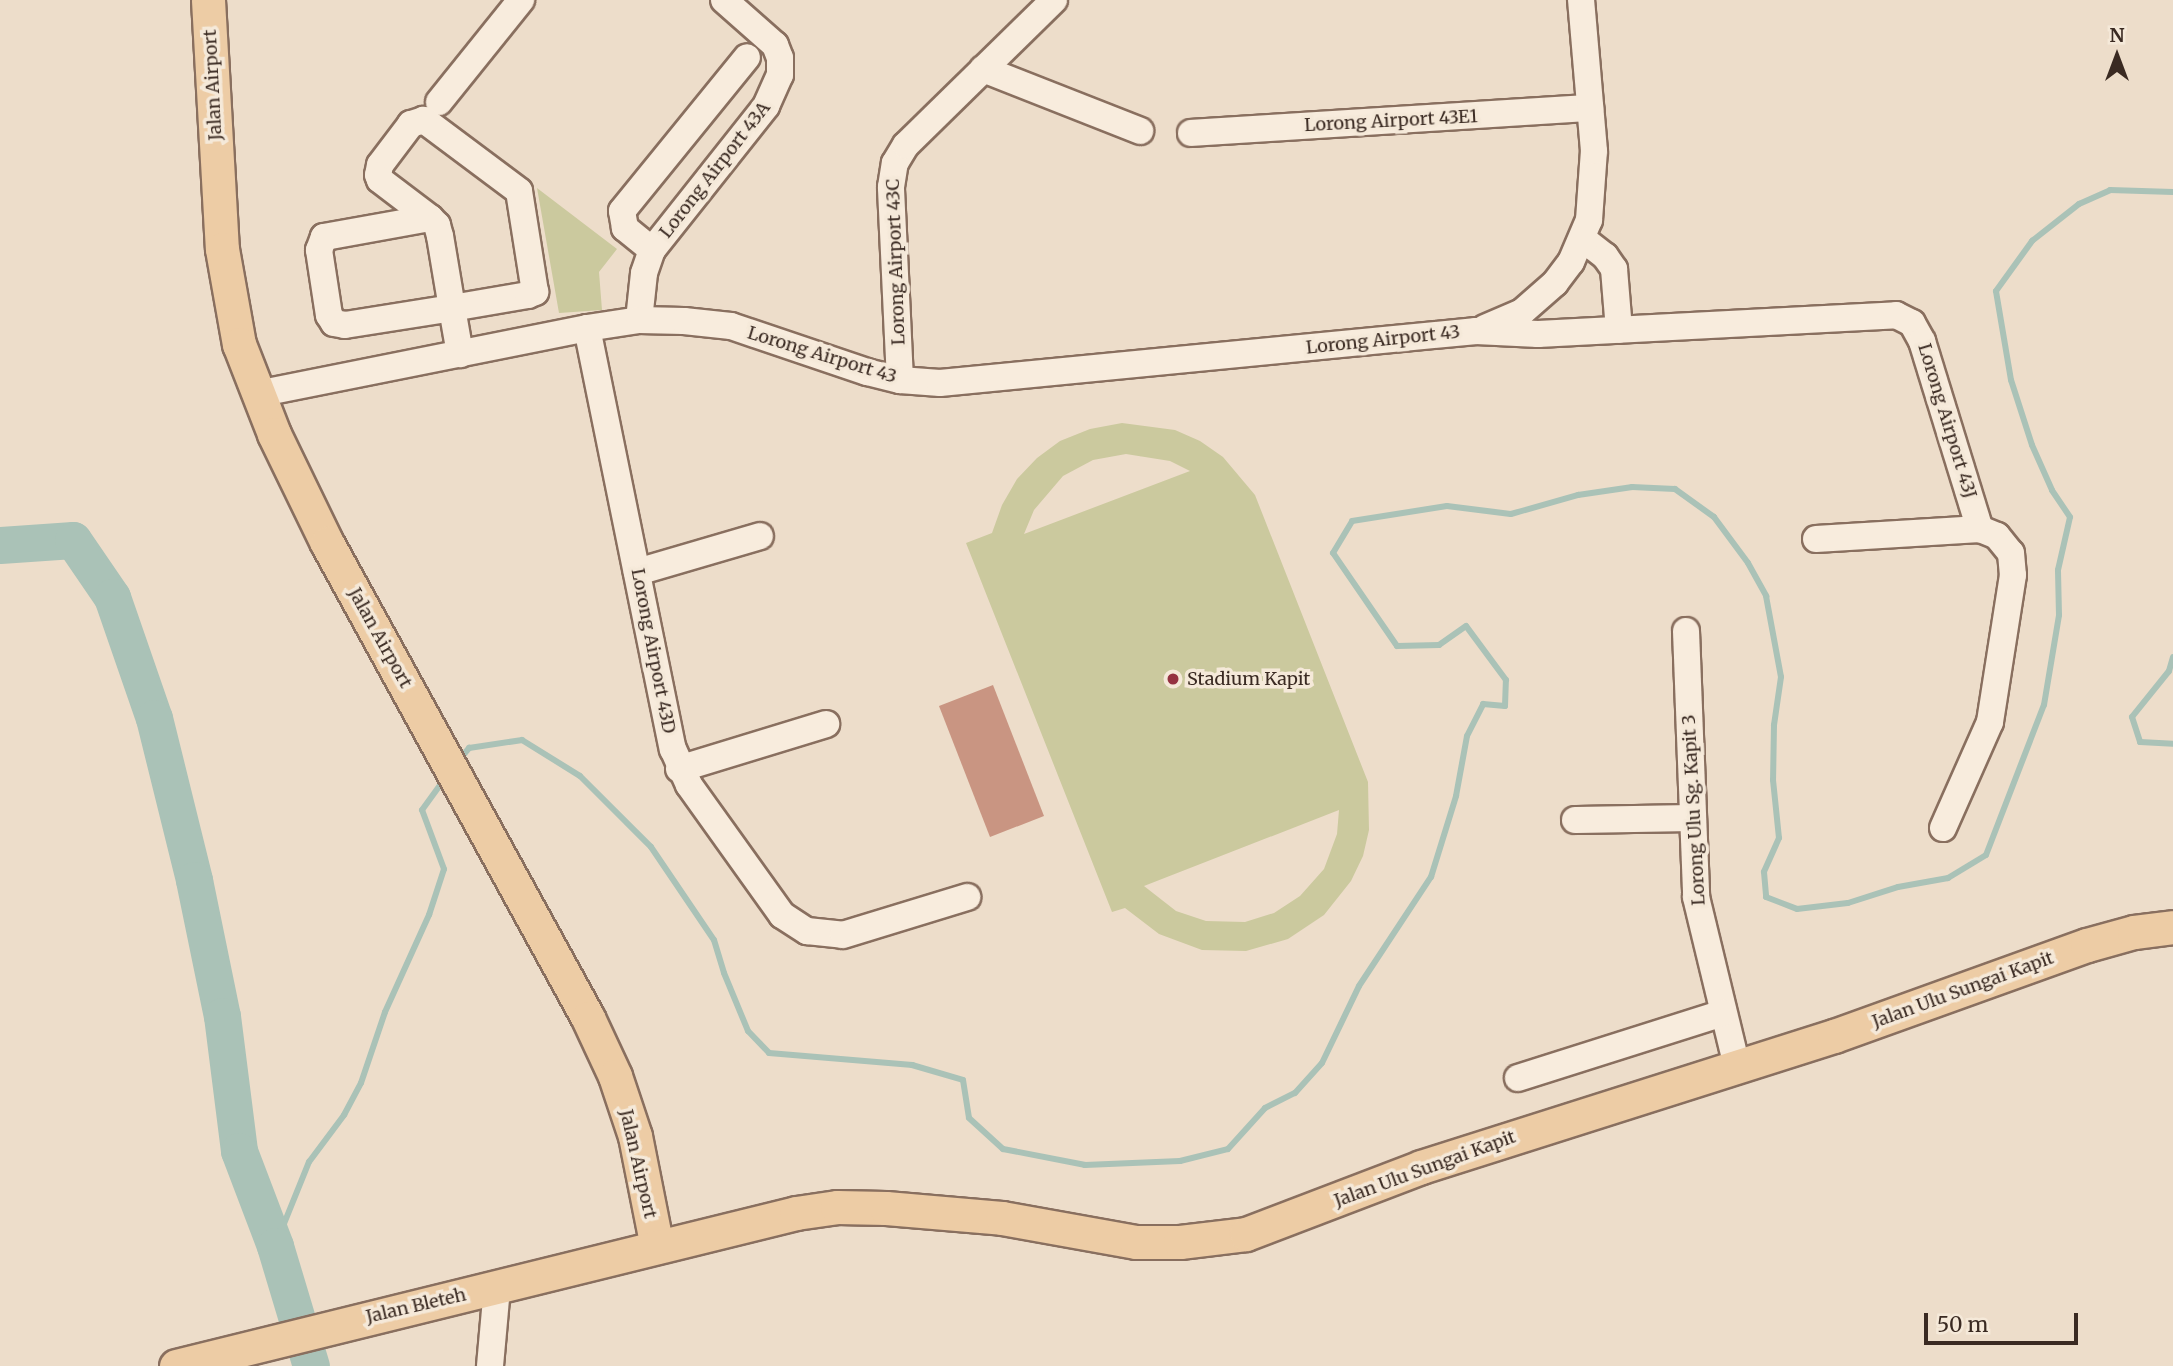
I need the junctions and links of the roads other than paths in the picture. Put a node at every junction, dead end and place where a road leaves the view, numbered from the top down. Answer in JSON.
{"nodes":[{"id":1,"x":208,"y":0,"type":"edge"},
{"id":2,"x":521,"y":0,"type":"edge"},
{"id":3,"x":724,"y":0,"type":"edge"},
{"id":4,"x":1054,"y":0,"type":"edge"},
{"id":5,"x":1581,"y":0,"type":"edge"},
{"id":6,"x":747,"y":57,"type":"dead end"},
{"id":7,"x":983,"y":69,"type":"junction"},
{"id":8,"x":439,"y":102,"type":"dead end"},
{"id":9,"x":1590,"y":108,"type":"junction"},
{"id":10,"x":1140,"y":131,"type":"dead end"},
{"id":11,"x":1191,"y":133,"type":"dead end"},
{"id":12,"x":430,"y":218,"type":"junction"},
{"id":13,"x":1583,"y":239,"type":"junction"},
{"id":14,"x":652,"y":250,"type":"junction"},
{"id":15,"x":453,"y":308,"type":"junction"},
{"id":16,"x":639,"y":320,"type":"junction"},
{"id":17,"x":587,"y":327,"type":"junction"},
{"id":18,"x":1619,"y":330,"type":"junction"},
{"id":19,"x":1476,"y":331,"type":"junction"},
{"id":20,"x":460,"y":354,"type":"junction"},
{"id":21,"x":900,"y":380,"type":"junction"},
{"id":22,"x":257,"y":394,"type":"junction"},
{"id":23,"x":1980,"y":529,"type":"junction"},
{"id":24,"x":760,"y":536,"type":"dead end"},
{"id":25,"x":1816,"y":539,"type":"dead end"},
{"id":26,"x":636,"y":572,"type":"junction"},
{"id":27,"x":1686,"y":631,"type":"dead end"},
{"id":28,"x":826,"y":724,"type":"dead end"},
{"id":29,"x":680,"y":769,"type":"junction"},
{"id":30,"x":1693,"y":818,"type":"junction"},
{"id":31,"x":1575,"y":820,"type":"dead end"},
{"id":32,"x":1943,"y":828,"type":"dead end"},
{"id":33,"x":967,"y":897,"type":"dead end"},
{"id":34,"x":2173,"y":927,"type":"edge"},
{"id":35,"x":1723,"y":1013,"type":"junction"},
{"id":36,"x":1737,"y":1067,"type":"junction"},
{"id":37,"x":1518,"y":1078,"type":"dead end"},
{"id":38,"x":657,"y":1247,"type":"junction"},
{"id":39,"x":497,"y":1287,"type":"junction"},
{"id":40,"x":176,"y":1366,"type":"edge"},
{"id":41,"x":490,"y":1366,"type":"edge"}],
"edges":[{"from":1,"to":22,"type":"main road","name":"Jalan Airport"},
{"from":2,"to":8,"type":"street"},
{"from":3,"to":14,"type":"street","name":"Lorong Airport 43A"},
{"from":4,"to":7,"type":"street","name":"Lorong Airport 43C"},
{"from":5,"to":9,"type":"street"},
{"from":6,"to":14,"type":"street"},
{"from":7,"to":10,"type":"street"},
{"from":7,"to":21,"type":"street","name":"Lorong Airport 43C"},
{"from":9,"to":11,"type":"street","name":"Lorong Airport 43E1"},
{"from":9,"to":13,"type":"street"},
{"from":12,"to":15,"type":"street"},
{"from":12,"to":15,"type":"street"},
{"from":12,"to":15,"type":"street"},
{"from":13,"to":18,"type":"street"},
{"from":13,"to":19,"type":"street"},
{"from":14,"to":16,"type":"street","name":"Lorong Airport 43A"},
{"from":15,"to":20,"type":"street"},
{"from":16,"to":17,"type":"street","name":"Lorong Airport 43"},
{"from":16,"to":21,"type":"street","name":"Lorong Airport 43"},
{"from":17,"to":20,"type":"street","name":"Lorong Airport 43"},
{"from":17,"to":26,"type":"street","name":"Lorong Airport 43D"},
{"from":18,"to":19,"type":"street"},
{"from":18,"to":23,"type":"street","name":"Lorong Airport 43J"},
{"from":19,"to":21,"type":"street","name":"Lorong Airport 43"},
{"from":20,"to":22,"type":"street","name":"Lorong Airport 43"},
{"from":22,"to":38,"type":"main road","name":"Jalan Airport"},
{"from":23,"to":25,"type":"street"},
{"from":23,"to":32,"type":"street"},
{"from":24,"to":26,"type":"street"},
{"from":26,"to":29,"type":"street","name":"Lorong Airport 43D"},
{"from":27,"to":30,"type":"street","name":"Lorong Ulu Sg. Kapit 3"},
{"from":28,"to":29,"type":"street"},
{"from":29,"to":33,"type":"street","name":"Lorong Airport 43D"},
{"from":30,"to":31,"type":"street"},
{"from":30,"to":35,"type":"street","name":"Lorong Ulu Sg. Kapit 3"},
{"from":34,"to":36,"type":"main road","name":"Jalan Ulu Sungai Kapit"},
{"from":35,"to":36,"type":"street","name":"Lorong Ulu Sg. Kapit 3"},
{"from":35,"to":37,"type":"street"},
{"from":36,"to":38,"type":"main road","name":"Jalan Ulu Sungai Kapit"},
{"from":38,"to":39,"type":"main road","name":"Jalan Bleteh"},
{"from":39,"to":40,"type":"main road","name":"Jalan Bleteh"},
{"from":39,"to":41,"type":"street"}]}
